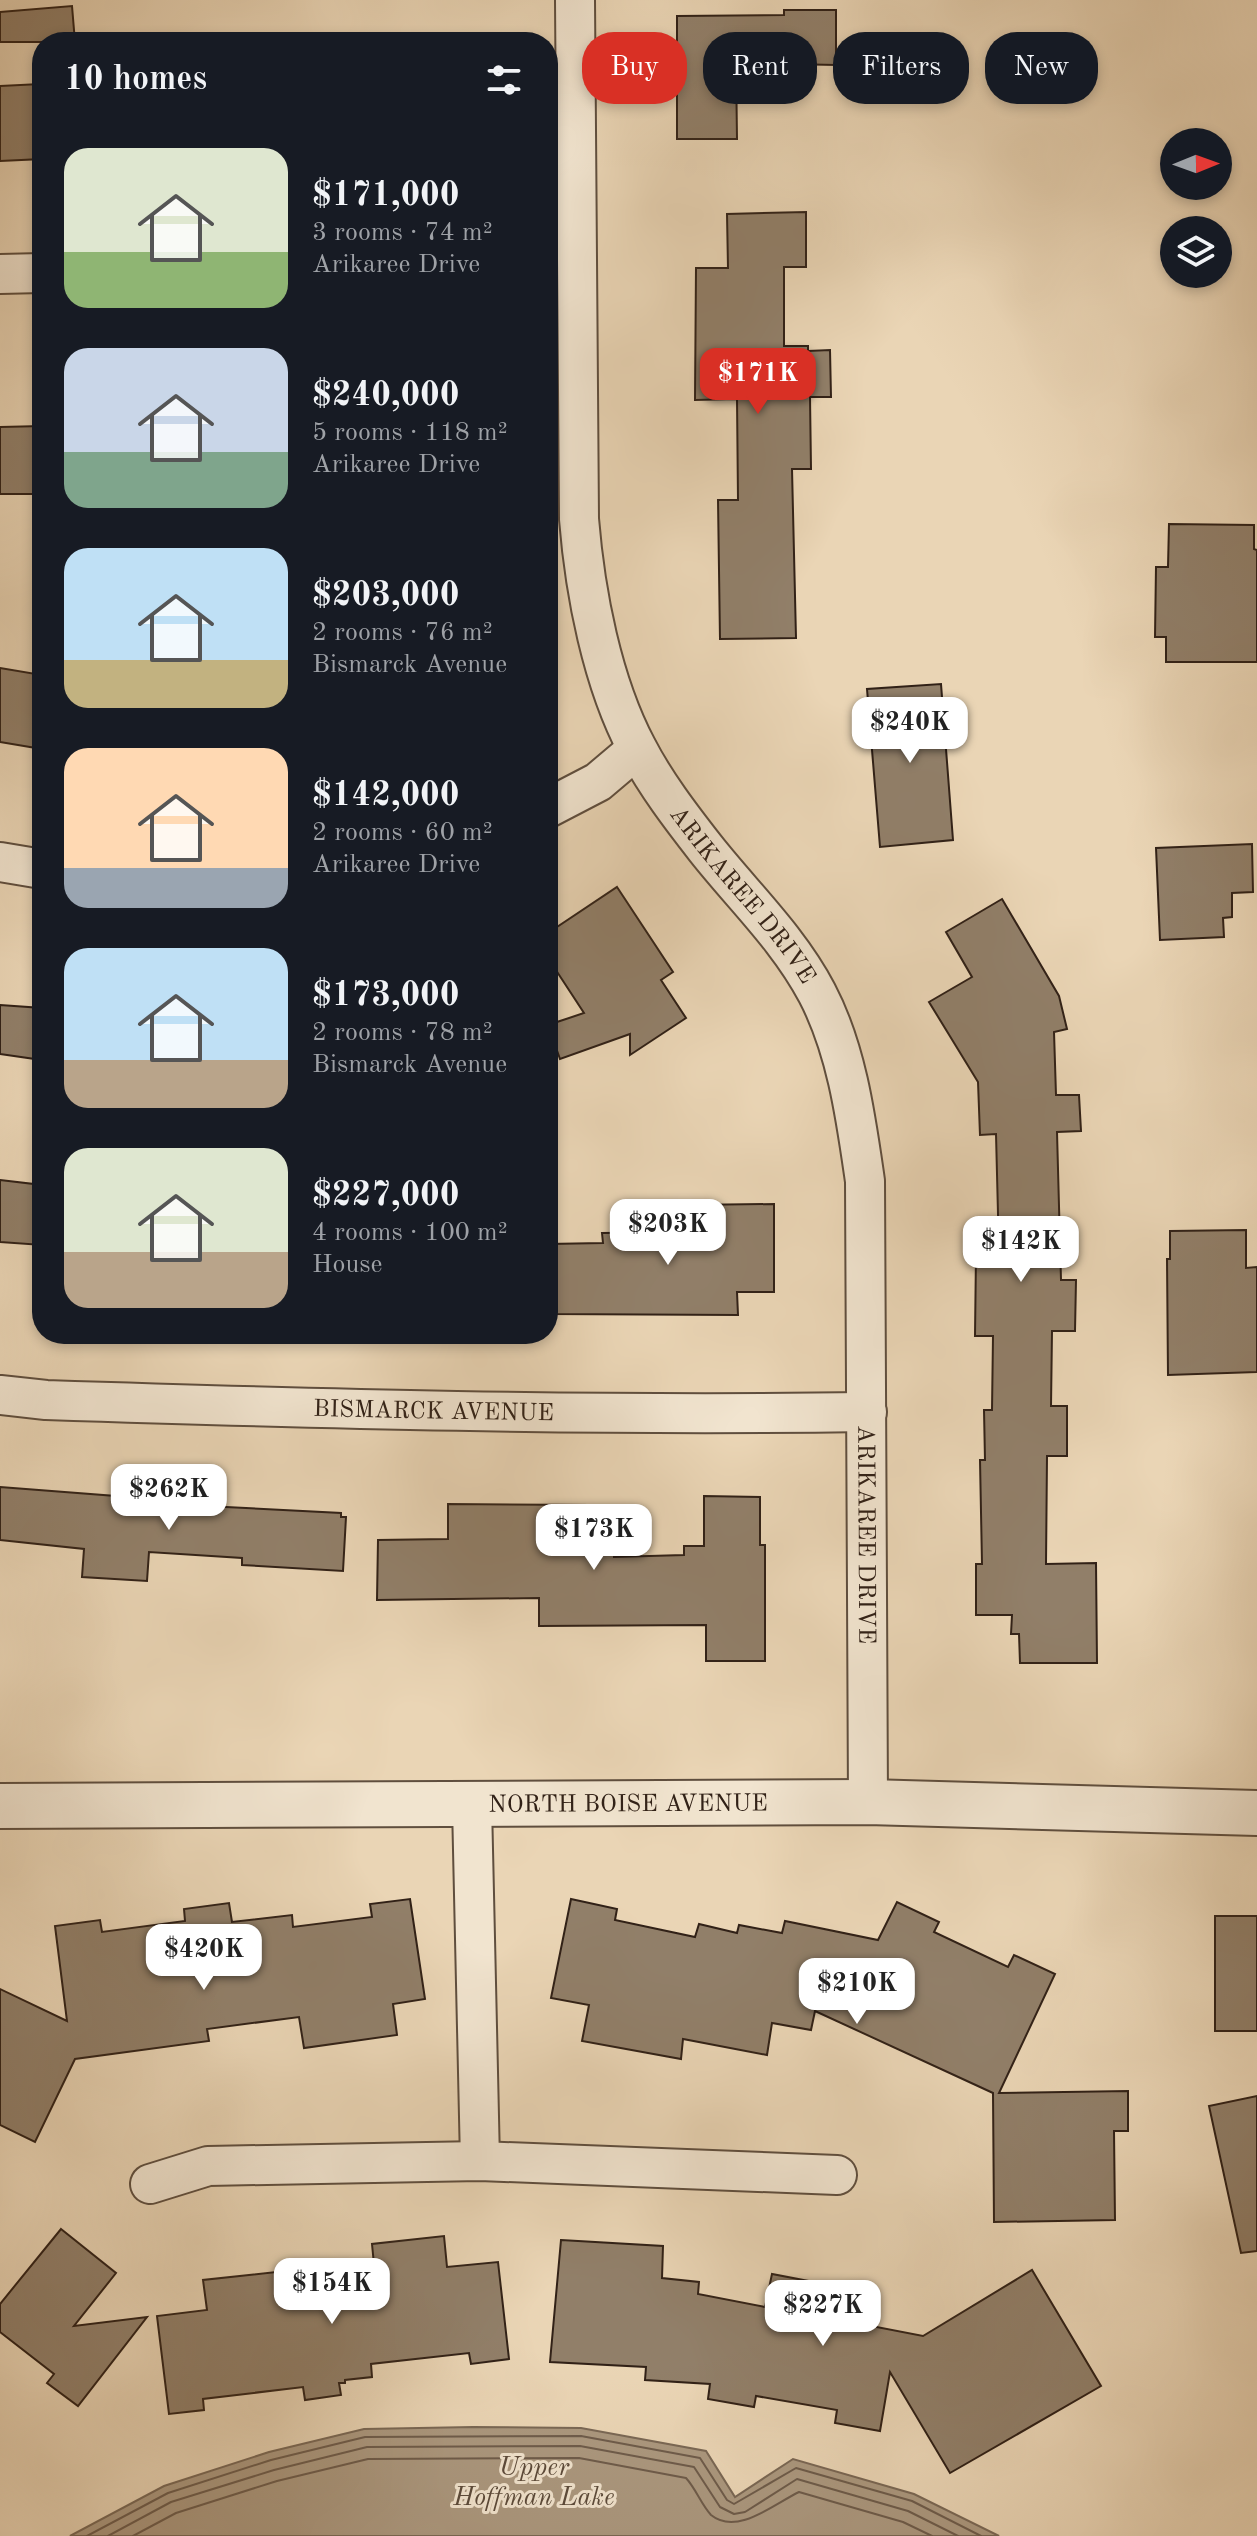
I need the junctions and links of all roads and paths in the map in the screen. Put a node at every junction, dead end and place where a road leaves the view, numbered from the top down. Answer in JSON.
{"nodes":[{"id":1,"x":575,"y":0,"type":"edge"},
{"id":2,"x":562,"y":268,"type":"edge"},
{"id":3,"x":32,"y":273,"type":"edge"},
{"id":4,"x":0,"y":274,"type":"edge"},
{"id":5,"x":637,"y":749,"type":"junction"},
{"id":6,"x":558,"y":803,"type":"edge"},
{"id":7,"x":0,"y":862,"type":"edge"},
{"id":8,"x":32,"y":867,"type":"edge"},
{"id":9,"x":0,"y":1395,"type":"edge"},
{"id":10,"x":867,"y":1412,"type":"junction"},
{"id":11,"x":868,"y":1802,"type":"junction"},
{"id":12,"x":472,"y":1805,"type":"junction"},
{"id":13,"x":0,"y":1806,"type":"edge"},
{"id":14,"x":1257,"y":1813,"type":"edge"},
{"id":15,"x":480,"y":2161,"type":"junction"},
{"id":16,"x":837,"y":2175,"type":"dead end"},
{"id":17,"x":150,"y":2184,"type":"dead end"}],
"edges":[{"from":1,"to":2,"type":"street","name":"ARIKAREE DRIVE"},
{"from":2,"to":5,"type":"street","name":"ARIKAREE DRIVE"},
{"from":3,"to":4,"type":"street"},
{"from":5,"to":6,"type":"street"},
{"from":5,"to":10,"type":"street","name":"ARIKAREE DRIVE"},
{"from":7,"to":8,"type":"street"},
{"from":9,"to":10,"type":"street","name":"BISMARCK AVENUE"},
{"from":10,"to":11,"type":"street","name":"ARIKAREE DRIVE"},
{"from":11,"to":12,"type":"street","name":"NORTH BOISE AVENUE"},
{"from":11,"to":14,"type":"street","name":"NORTH BOISE AVENUE"},
{"from":12,"to":13,"type":"street","name":"NORTH BOISE AVENUE"},
{"from":12,"to":15,"type":"street"},
{"from":15,"to":16,"type":"street"},
{"from":15,"to":17,"type":"street"}]}
